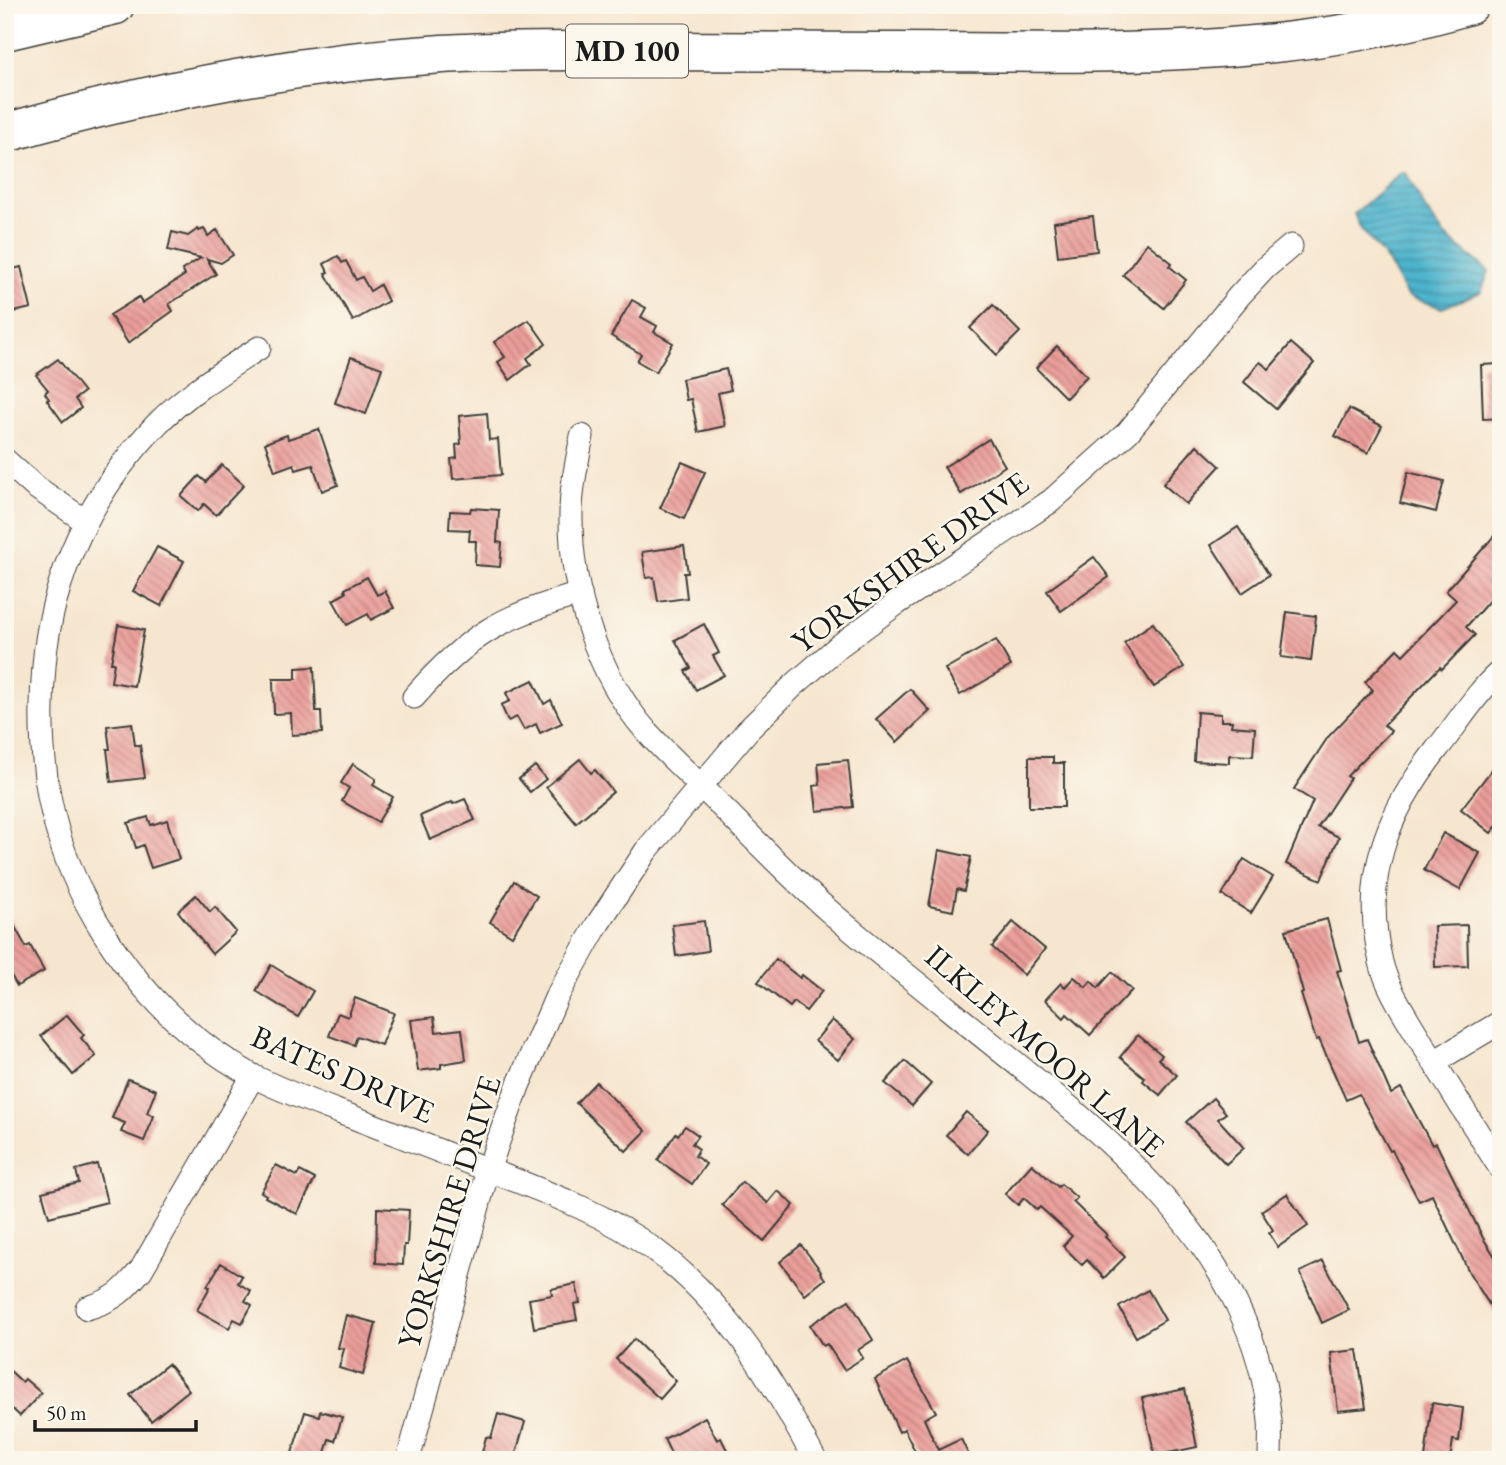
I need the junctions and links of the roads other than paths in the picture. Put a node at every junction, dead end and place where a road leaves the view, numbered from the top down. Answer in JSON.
{"nodes":[{"id":1,"x":115,"y":5,"type":"edge"},
{"id":2,"x":1469,"y":5,"type":"edge"},
{"id":3,"x":5,"y":31,"type":"edge"},
{"id":4,"x":5,"y":134,"type":"edge"},
{"id":5,"x":1291,"y":246,"type":"dead end"},
{"id":6,"x":259,"y":348,"type":"dead end"},
{"id":7,"x":582,"y":436,"type":"dead end"},
{"id":8,"x":5,"y":460,"type":"edge"},
{"id":9,"x":85,"y":521,"type":"junction"},
{"id":10,"x":580,"y":594,"type":"junction"},
{"id":11,"x":1501,"y":671,"type":"edge"},
{"id":12,"x":414,"y":696,"type":"dead end"},
{"id":13,"x":701,"y":785,"type":"junction"},
{"id":14,"x":1501,"y":1022,"type":"edge"},
{"id":15,"x":1434,"y":1062,"type":"junction"},
{"id":16,"x":253,"y":1076,"type":"junction"},
{"id":17,"x":1501,"y":1169,"type":"edge"},
{"id":18,"x":488,"y":1170,"type":"junction"},
{"id":19,"x":88,"y":1308,"type":"dead end"},
{"id":20,"x":408,"y":1460,"type":"edge"},
{"id":21,"x":815,"y":1460,"type":"edge"},
{"id":22,"x":1270,"y":1460,"type":"edge"}],
"edges":[{"from":1,"to":3,"type":"highway"},
{"from":2,"to":4,"type":"highway","number":"MD 100"},
{"from":5,"to":13,"type":"street","name":"YORKSHIRE DRIVE"},
{"from":6,"to":9,"type":"street","name":"BATES DRIVE"},
{"from":7,"to":10,"type":"street","name":"ILKLEY MOOR LANE"},
{"from":8,"to":9,"type":"street"},
{"from":9,"to":16,"type":"street","name":"BATES DRIVE"},
{"from":10,"to":12,"type":"street"},
{"from":10,"to":13,"type":"street","name":"ILKLEY MOOR LANE"},
{"from":11,"to":15,"type":"street"},
{"from":13,"to":18,"type":"street","name":"YORKSHIRE DRIVE"},
{"from":13,"to":22,"type":"street","name":"ILKLEY MOOR LANE"},
{"from":14,"to":15,"type":"street"},
{"from":15,"to":17,"type":"street"},
{"from":16,"to":18,"type":"street","name":"BATES DRIVE"},
{"from":16,"to":19,"type":"street"},
{"from":18,"to":20,"type":"street","name":"YORKSHIRE DRIVE"},
{"from":18,"to":21,"type":"street","name":"BATES DRIVE"}]}
